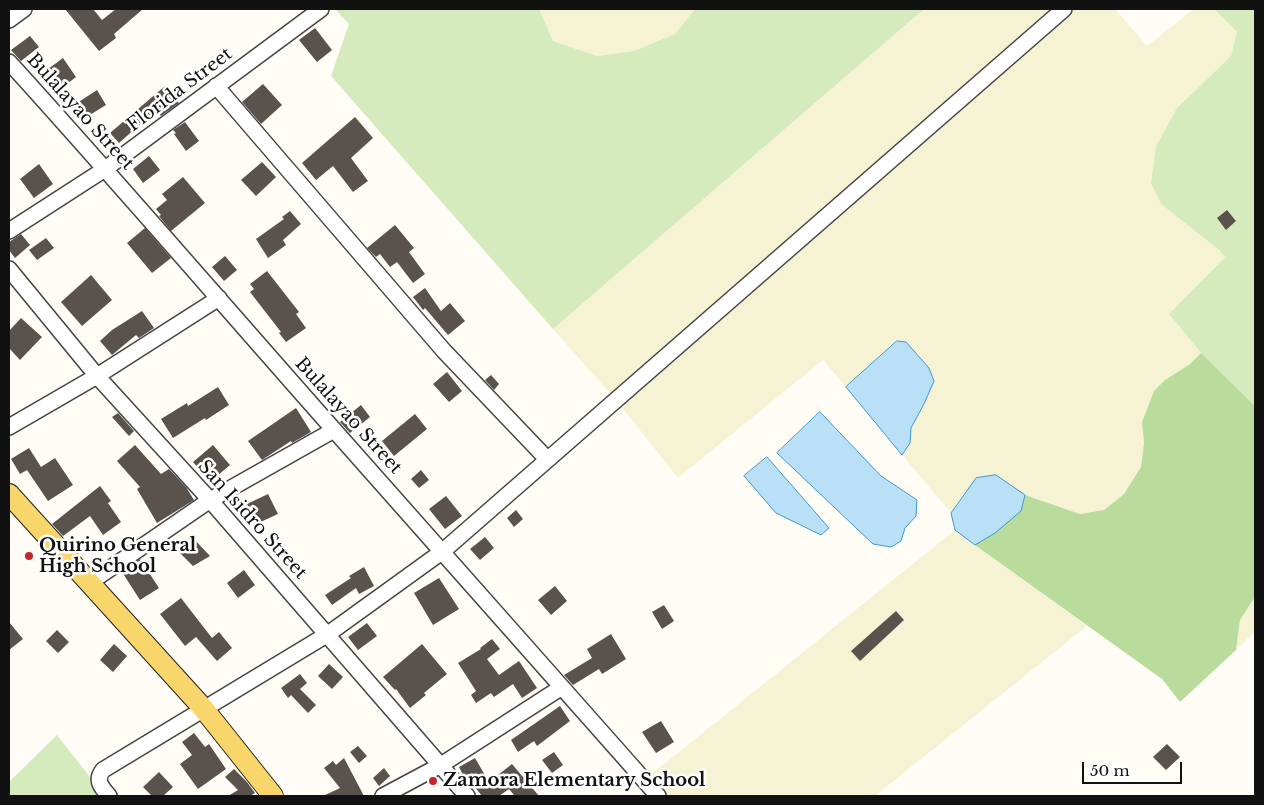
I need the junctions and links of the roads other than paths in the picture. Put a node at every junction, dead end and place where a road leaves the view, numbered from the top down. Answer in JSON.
{"nodes":[{"id":1,"x":24,"y":9,"type":"edge"},
{"id":2,"x":321,"y":9,"type":"edge"},
{"id":3,"x":1064,"y":9,"type":"edge"},
{"id":4,"x":9,"y":20,"type":"edge"},
{"id":5,"x":9,"y":62,"type":"edge"},
{"id":6,"x":216,"y":86,"type":"junction"},
{"id":7,"x":105,"y":169,"type":"junction"},
{"id":8,"x":9,"y":231,"type":"edge"},
{"id":9,"x":9,"y":269,"type":"edge"},
{"id":10,"x":218,"y":298,"type":"junction"},
{"id":11,"x":97,"y":376,"type":"junction"},
{"id":12,"x":9,"y":427,"type":"edge"},
{"id":13,"x":334,"y":430,"type":"junction"},
{"id":14,"x":547,"y":459,"type":"junction"},
{"id":15,"x":9,"y":494,"type":"edge"},
{"id":16,"x":210,"y":500,"type":"junction"},
{"id":17,"x":443,"y":551,"type":"junction"},
{"id":18,"x":89,"y":583,"type":"junction"},
{"id":19,"x":328,"y":634,"type":"junction"},
{"id":20,"x":562,"y":687,"type":"junction"},
{"id":21,"x":203,"y":708,"type":"junction"},
{"id":22,"x":441,"y":765,"type":"junction"},
{"id":23,"x":109,"y":796,"type":"edge"},
{"id":24,"x":273,"y":796,"type":"edge"},
{"id":25,"x":383,"y":796,"type":"edge"},
{"id":26,"x":467,"y":796,"type":"edge"},
{"id":27,"x":658,"y":796,"type":"edge"}],
"edges":[{"from":1,"to":4,"type":"street"},
{"from":2,"to":6,"type":"street","name":"Florida Street"},
{"from":3,"to":14,"type":"street"},
{"from":5,"to":7,"type":"street","name":"Bulalayao Street"},
{"from":6,"to":7,"type":"street","name":"Florida Street"},
{"from":6,"to":14,"type":"street"},
{"from":7,"to":8,"type":"street","name":"Florida Street"},
{"from":7,"to":10,"type":"street","name":"Bulalayao Street"},
{"from":9,"to":11,"type":"street","name":"San Isidro Street"},
{"from":10,"to":11,"type":"street"},
{"from":10,"to":13,"type":"street","name":"Bulalayao Street"},
{"from":11,"to":12,"type":"street"},
{"from":11,"to":16,"type":"street","name":"San Isidro Street"},
{"from":13,"to":16,"type":"street"},
{"from":13,"to":17,"type":"street","name":"Bulalayao Street"},
{"from":14,"to":17,"type":"street"},
{"from":15,"to":18,"type":"main road"},
{"from":16,"to":18,"type":"street"},
{"from":16,"to":19,"type":"street","name":"San Isidro Street"},
{"from":17,"to":19,"type":"street"},
{"from":17,"to":20,"type":"street","name":"Bulalayao Street"},
{"from":18,"to":21,"type":"main road"},
{"from":19,"to":21,"type":"street"},
{"from":19,"to":22,"type":"street","name":"San Isidro Street"},
{"from":20,"to":22,"type":"street"},
{"from":20,"to":27,"type":"street","name":"Bulalayao Street"},
{"from":21,"to":23,"type":"street"},
{"from":21,"to":24,"type":"main road"},
{"from":22,"to":25,"type":"street"},
{"from":22,"to":26,"type":"street","name":"San Isidro Street"}]}
